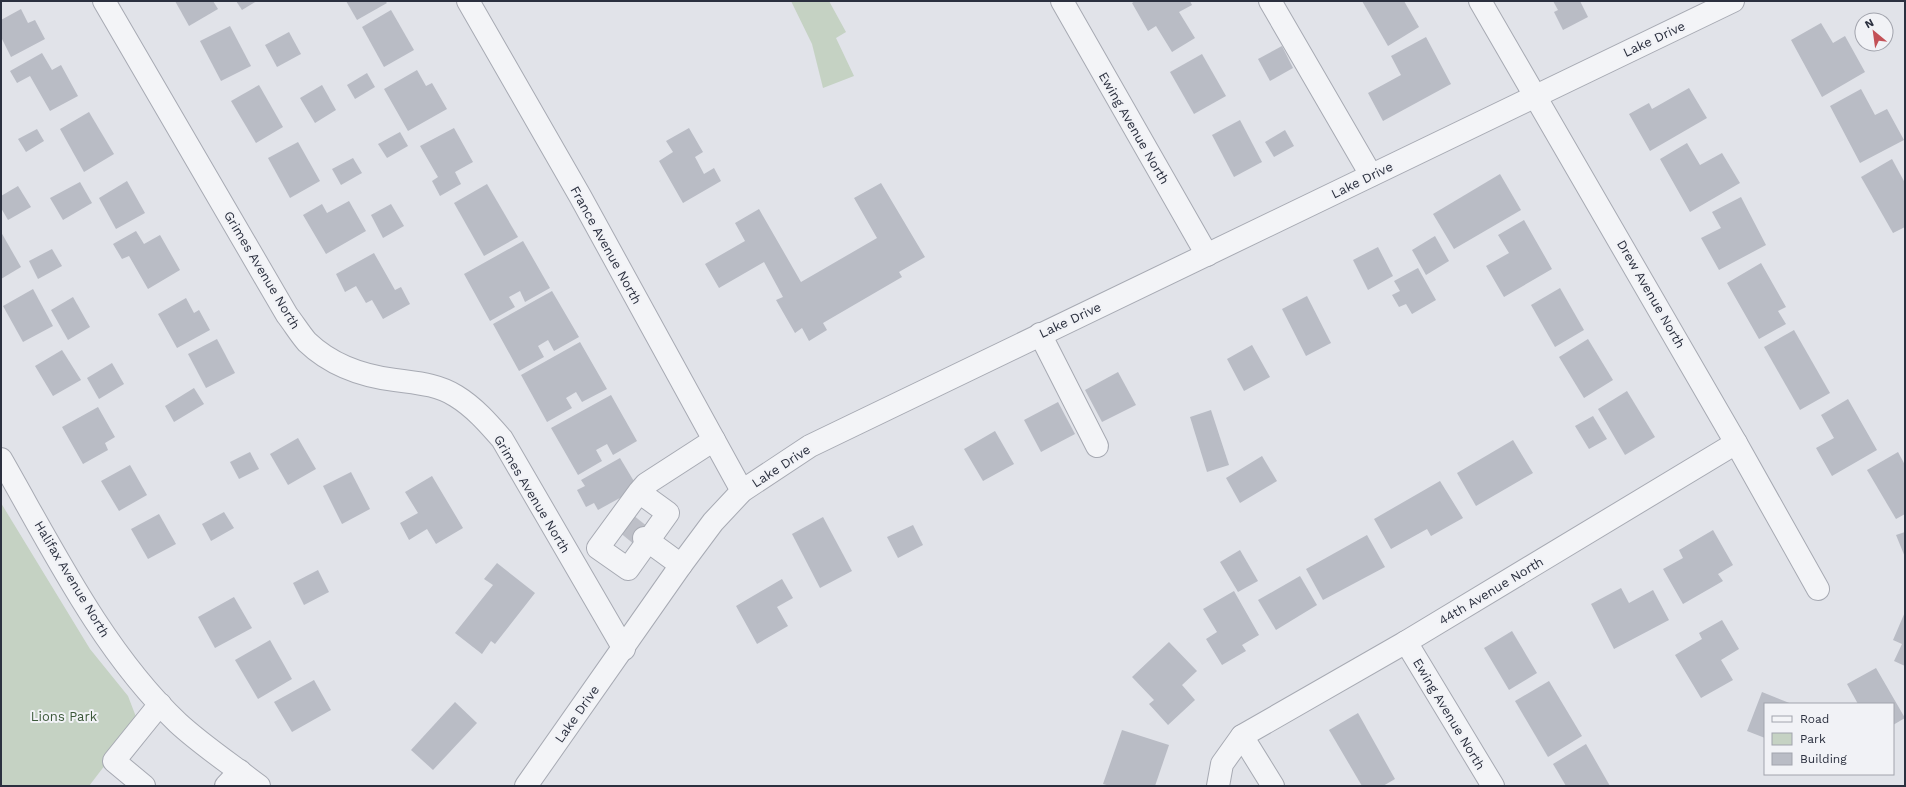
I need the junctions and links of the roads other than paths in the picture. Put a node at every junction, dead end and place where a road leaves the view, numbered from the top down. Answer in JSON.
{"nodes":[{"id":1,"x":104,"y":1,"type":"edge"},
{"id":2,"x":468,"y":1,"type":"edge"},
{"id":3,"x":1062,"y":1,"type":"edge"},
{"id":4,"x":1270,"y":1,"type":"edge"},
{"id":5,"x":1480,"y":1,"type":"edge"},
{"id":6,"x":1733,"y":1,"type":"edge"},
{"id":7,"x":1698,"y":9,"type":"edge"},
{"id":8,"x":1535,"y":96,"type":"junction"},
{"id":9,"x":1371,"y":175,"type":"junction"},
{"id":10,"x":1207,"y":255,"type":"junction"},
{"id":11,"x":1040,"y":334,"type":"junction"},
{"id":12,"x":714,"y":440,"type":"junction"},
{"id":13,"x":1736,"y":443,"type":"junction"},
{"id":14,"x":1097,"y":446,"type":"dead end"},
{"id":15,"x":1,"y":459,"type":"edge"},
{"id":16,"x":742,"y":491,"type":"junction"},
{"id":17,"x":639,"y":492,"type":"junction"},
{"id":18,"x":646,"y":539,"type":"junction"},
{"id":19,"x":598,"y":548,"type":"junction"},
{"id":20,"x":681,"y":565,"type":"junction"},
{"id":21,"x":575,"y":567,"type":"junction"},
{"id":22,"x":1818,"y":589,"type":"dead end"},
{"id":23,"x":1406,"y":642,"type":"junction"},
{"id":24,"x":624,"y":649,"type":"junction"},
{"id":25,"x":160,"y":704,"type":"junction"},
{"id":26,"x":1242,"y":736,"type":"junction"},
{"id":27,"x":233,"y":778,"type":"edge"},
{"id":28,"x":144,"y":786,"type":"edge"},
{"id":29,"x":259,"y":786,"type":"edge"},
{"id":30,"x":526,"y":786,"type":"edge"},
{"id":31,"x":1218,"y":786,"type":"edge"},
{"id":32,"x":1272,"y":786,"type":"edge"},
{"id":33,"x":1493,"y":786,"type":"edge"}],
"edges":[{"from":1,"to":21,"type":"street","name":"Grimes Avenue North"},
{"from":2,"to":12,"type":"street","name":"France Avenue North"},
{"from":3,"to":10,"type":"street","name":"Ewing Avenue North"},
{"from":4,"to":9,"type":"street"},
{"from":5,"to":8,"type":"street","name":"Drew Avenue North"},
{"from":6,"to":7,"type":"street","name":"Lake Drive"},
{"from":7,"to":8,"type":"street","name":"Lake Drive"},
{"from":8,"to":9,"type":"street","name":"Lake Drive"},
{"from":8,"to":13,"type":"street","name":"Drew Avenue North"},
{"from":9,"to":10,"type":"street","name":"Lake Drive"},
{"from":10,"to":11,"type":"street","name":"Lake Drive"},
{"from":11,"to":14,"type":"street"},
{"from":11,"to":16,"type":"street","name":"Lake Drive"},
{"from":12,"to":16,"type":"street","name":"France Avenue North"},
{"from":12,"to":17,"type":"street"},
{"from":13,"to":22,"type":"street","name":"Drew Avenue North"},
{"from":13,"to":23,"type":"street","name":"44th Avenue North"},
{"from":15,"to":25,"type":"street","name":"Halifax Avenue North"},
{"from":16,"to":20,"type":"street","name":"Lake Drive"},
{"from":17,"to":18,"type":"street"},
{"from":17,"to":19,"type":"street"},
{"from":18,"to":19,"type":"street"},
{"from":18,"to":20,"type":"street"},
{"from":19,"to":21,"type":"street"},
{"from":20,"to":24,"type":"street","name":"Lake Drive"},
{"from":21,"to":24,"type":"street","name":"Grimes Avenue North"},
{"from":23,"to":26,"type":"street","name":"44th Avenue North"},
{"from":23,"to":33,"type":"street","name":"Ewing Avenue North"},
{"from":24,"to":30,"type":"street","name":"Lake Drive"},
{"from":25,"to":27,"type":"street","name":"Halifax Avenue North"},
{"from":25,"to":28,"type":"street"},
{"from":26,"to":31,"type":"street"},
{"from":26,"to":32,"type":"street"},
{"from":27,"to":29,"type":"street","name":"Halifax Avenue North"}]}
